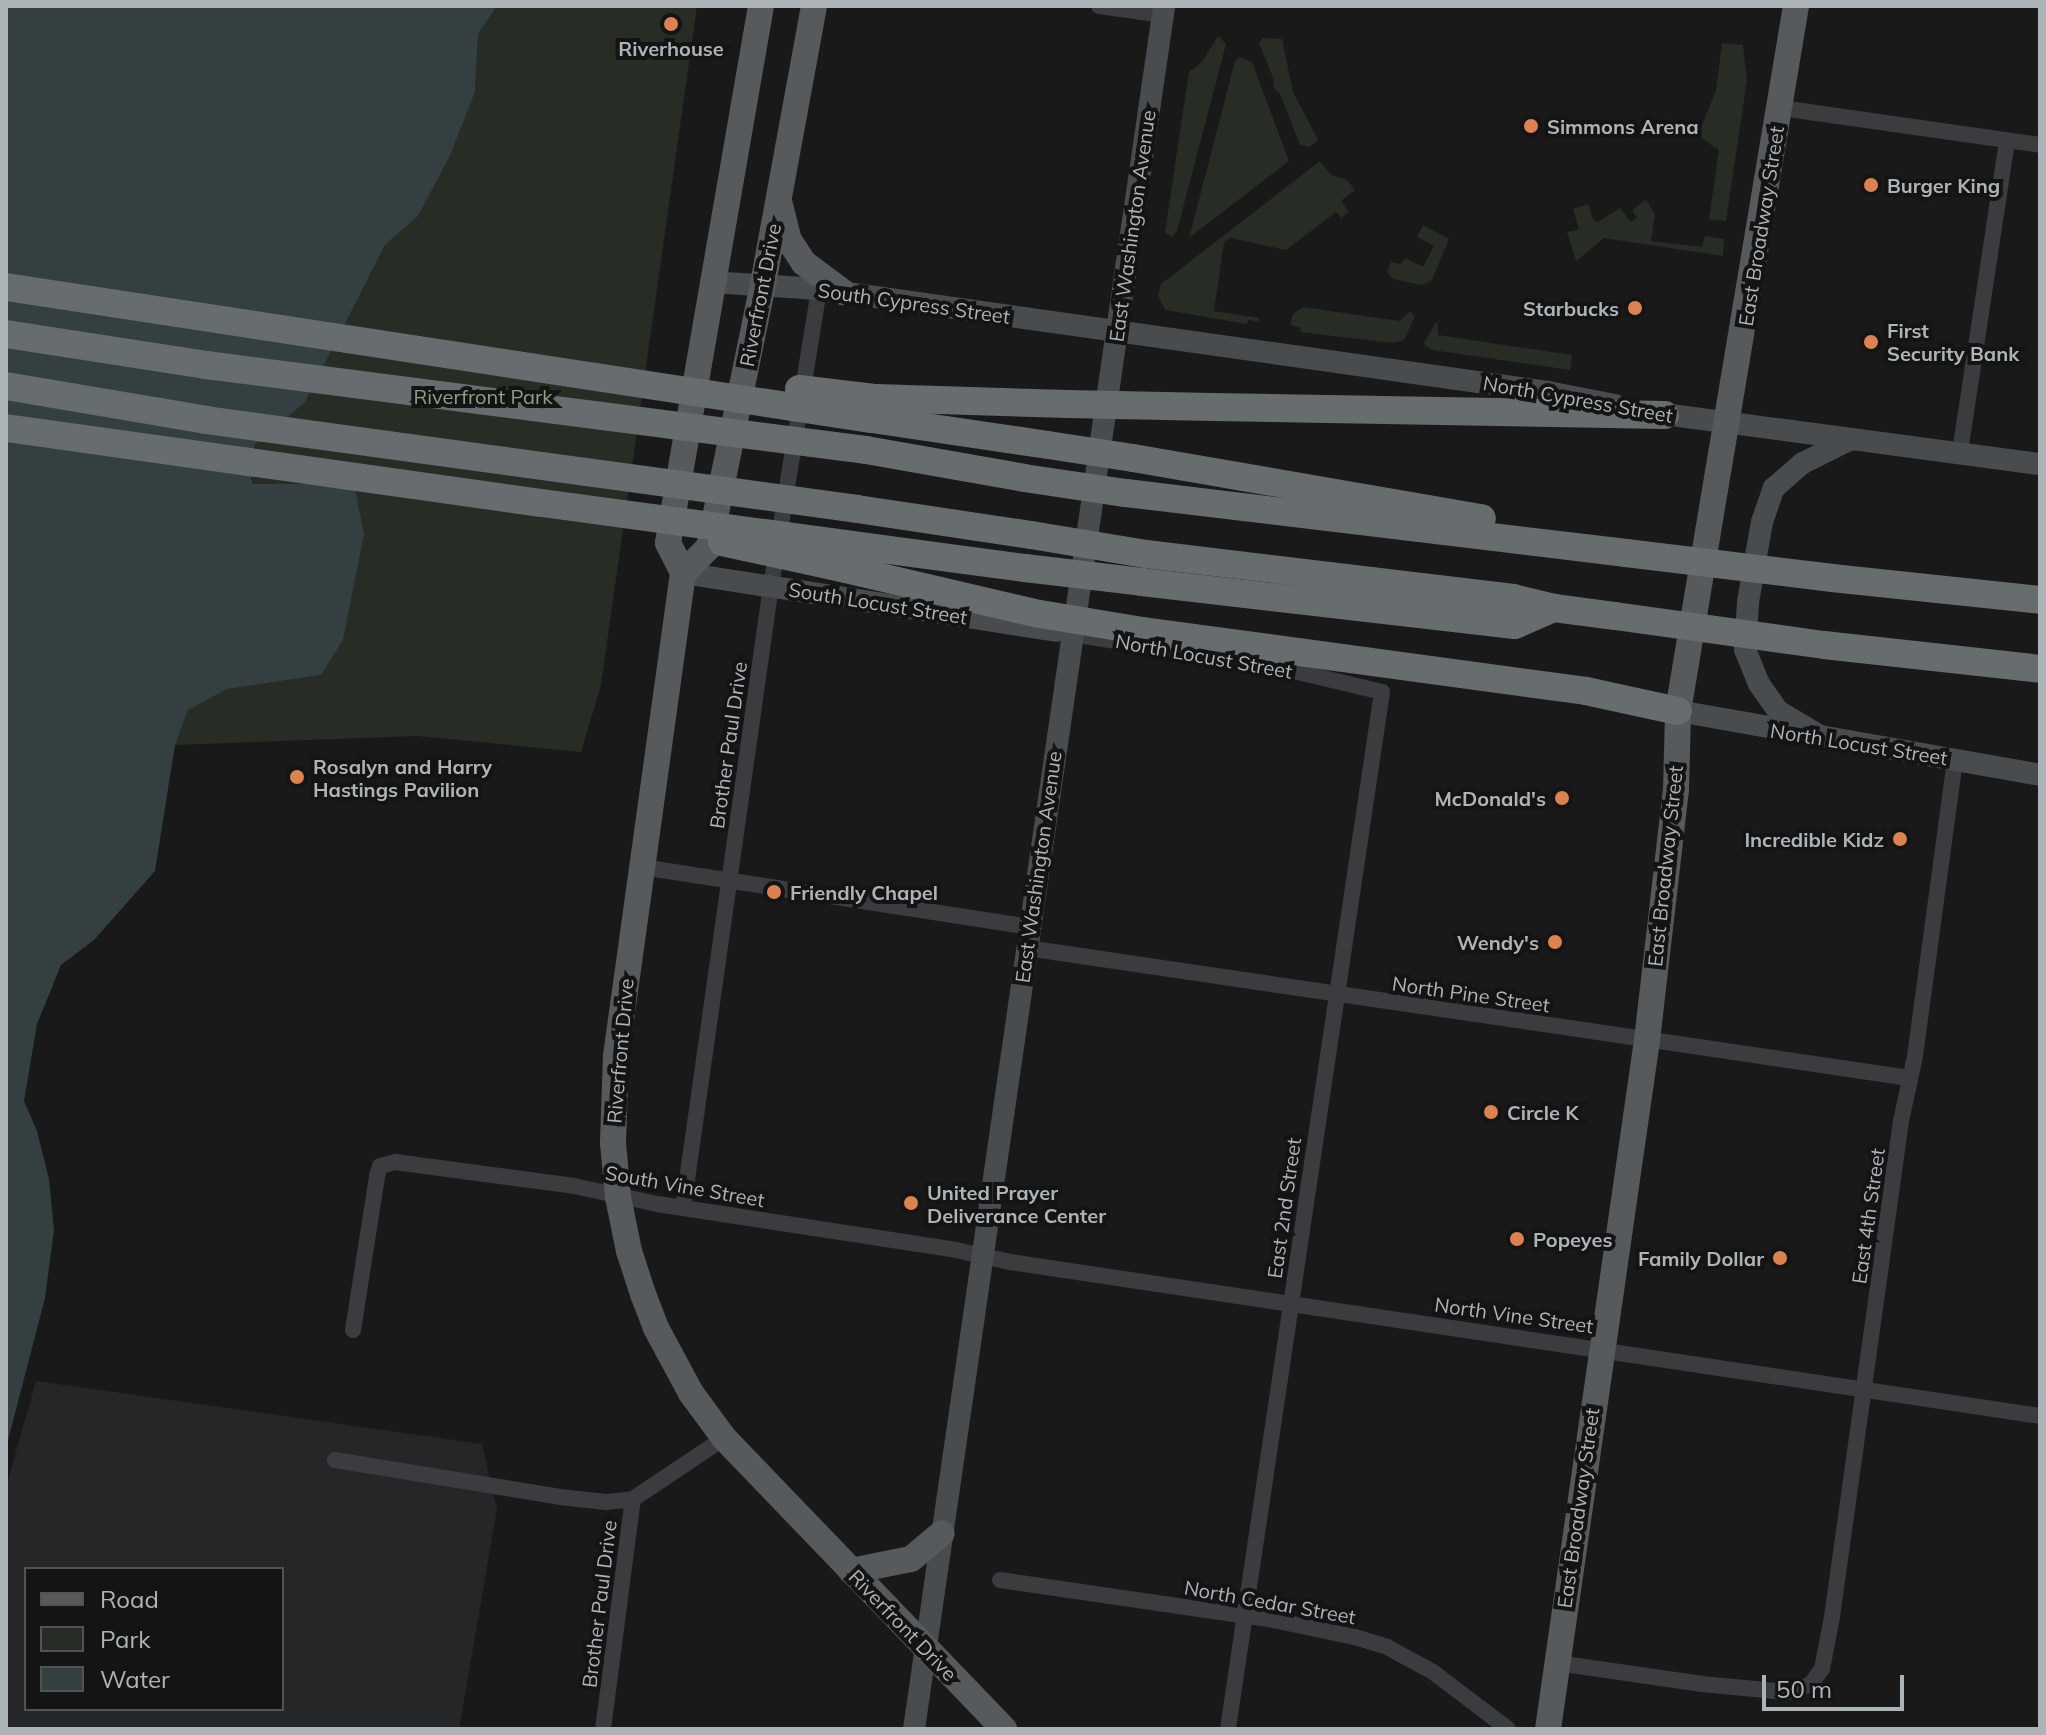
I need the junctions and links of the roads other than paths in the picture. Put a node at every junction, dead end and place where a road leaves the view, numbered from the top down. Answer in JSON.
{"nodes":[{"id":1,"x":761,"y":6,"type":"edge"},
{"id":2,"x":814,"y":6,"type":"edge"},
{"id":3,"x":1099,"y":6,"type":"edge"},
{"id":4,"x":1796,"y":6,"type":"edge"},
{"id":5,"x":1164,"y":10,"type":"edge"},
{"id":6,"x":1781,"y":108,"type":"junction"},
{"id":7,"x":2007,"y":141,"type":"junction"},
{"id":8,"x":2040,"y":145,"type":"edge"},
{"id":9,"x":778,"y":195,"type":"junction"},
{"id":10,"x":711,"y":282,"type":"junction"},
{"id":11,"x":763,"y":284,"type":"junction"},
{"id":12,"x":6,"y":287,"type":"edge"},
{"id":13,"x":831,"y":291,"type":"junction"},
{"id":14,"x":1117,"y":331,"type":"junction"},
{"id":15,"x":6,"y":334,"type":"edge"},
{"id":16,"x":6,"y":386,"type":"edge"},
{"id":17,"x":874,"y":408,"type":"junction"},
{"id":18,"x":1665,"y":415,"type":"junction"},
{"id":19,"x":1725,"y":423,"type":"junction"},
{"id":20,"x":6,"y":428,"type":"edge"},
{"id":21,"x":1852,"y":439,"type":"junction"},
{"id":22,"x":1960,"y":452,"type":"junction"},
{"id":23,"x":2040,"y":464,"type":"edge"},
{"id":24,"x":1626,"y":553,"type":"junction"},
{"id":25,"x":849,"y":557,"type":"junction"},
{"id":26,"x":683,"y":573,"type":"junction"},
{"id":27,"x":771,"y":586,"type":"junction"},
{"id":28,"x":2040,"y":600,"type":"edge"},
{"id":29,"x":1554,"y":608,"type":"junction"},
{"id":30,"x":1072,"y":634,"type":"junction"},
{"id":31,"x":2040,"y":669,"type":"edge"},
{"id":32,"x":1382,"y":692,"type":"joint"},
{"id":33,"x":1678,"y":711,"type":"junction"},
{"id":34,"x":1820,"y":736,"type":"junction"},
{"id":35,"x":1955,"y":759,"type":"junction"},
{"id":36,"x":2040,"y":775,"type":"edge"},
{"id":37,"x":642,"y":867,"type":"junction"},
{"id":38,"x":728,"y":880,"type":"junction"},
{"id":39,"x":1028,"y":938,"type":"junction"},
{"id":40,"x":1335,"y":994,"type":"junction"},
{"id":41,"x":1647,"y":1040,"type":"junction"},
{"id":42,"x":1909,"y":1078,"type":"junction"},
{"id":43,"x":618,"y":1197,"type":"junction"},
{"id":44,"x":683,"y":1208,"type":"junction"},
{"id":45,"x":982,"y":1255,"type":"junction"},
{"id":46,"x":1291,"y":1304,"type":"junction"},
{"id":47,"x":353,"y":1330,"type":"dead end"},
{"id":48,"x":1601,"y":1348,"type":"junction"},
{"id":49,"x":1862,"y":1387,"type":"junction"},
{"id":50,"x":2040,"y":1416,"type":"edge"},
{"id":51,"x":724,"y":1438,"type":"junction"},
{"id":52,"x":335,"y":1460,"type":"dead end"},
{"id":53,"x":633,"y":1499,"type":"junction"},
{"id":54,"x":942,"y":1533,"type":"junction"},
{"id":55,"x":851,"y":1571,"type":"junction"},
{"id":56,"x":1000,"y":1580,"type":"dead end"},
{"id":57,"x":1244,"y":1616,"type":"junction"},
{"id":58,"x":926,"y":1647,"type":"junction"},
{"id":59,"x":1557,"y":1663,"type":"junction"},
{"id":60,"x":603,"y":1729,"type":"edge"},
{"id":61,"x":914,"y":1729,"type":"edge"},
{"id":62,"x":1004,"y":1729,"type":"edge"},
{"id":63,"x":1228,"y":1729,"type":"edge"},
{"id":64,"x":1508,"y":1729,"type":"edge"},
{"id":65,"x":1548,"y":1729,"type":"edge"}],
"edges":[{"from":1,"to":10,"type":"main road","name":"Riverfront Drive"},
{"from":2,"to":9,"type":"main road","name":"Riverfront Drive"},
{"from":3,"to":5,"type":"street"},
{"from":4,"to":6,"type":"main road","name":"East Broadway Street"},
{"from":5,"to":14,"type":"main road","name":"East Washington Avenue"},
{"from":6,"to":7,"type":"street"},
{"from":6,"to":19,"type":"main road","name":"East Broadway Street"},
{"from":7,"to":8,"type":"street"},
{"from":7,"to":22,"type":"street"},
{"from":9,"to":11,"type":"main road","name":"Riverfront Drive"},
{"from":9,"to":13,"type":"main road"},
{"from":10,"to":11,"type":"main road","name":"South Cypress Street"},
{"from":10,"to":26,"type":"main road","name":"Riverfront Drive"},
{"from":11,"to":13,"type":"main road","name":"South Cypress Street"},
{"from":11,"to":26,"type":"main road","name":"Riverfront Drive"},
{"from":12,"to":17,"type":"highway","bridge":true},
{"from":13,"to":14,"type":"main road","name":"South Cypress Street"},
{"from":13,"to":27,"type":"street","name":"Brother Paul Drive"},
{"from":14,"to":18,"type":"main road","name":"North Cypress Street"},
{"from":14,"to":30,"type":"main road","name":"East Washington Avenue"},
{"from":15,"to":24,"type":"highway","bridge":true},
{"from":16,"to":29,"type":"highway","bridge":true},
{"from":17,"to":18,"type":"highway","bridge":true},
{"from":17,"to":24,"type":"highway","bridge":true},
{"from":18,"to":19,"type":"main road","name":"North Cypress Street"},
{"from":19,"to":21,"type":"main road","name":"North Cypress Street"},
{"from":19,"to":33,"type":"main road","name":"East Broadway Street"},
{"from":20,"to":25,"type":"highway","bridge":true},
{"from":21,"to":22,"type":"main road","name":"North Cypress Street"},
{"from":21,"to":34,"type":"main road"},
{"from":22,"to":23,"type":"main road","name":"North Cypress Street"},
{"from":24,"to":28,"type":"highway","bridge":true},
{"from":25,"to":29,"type":"highway","bridge":true},
{"from":25,"to":33,"type":"highway","bridge":true},
{"from":26,"to":27,"type":"main road","name":"South Locust Street"},
{"from":26,"to":37,"type":"main road","name":"Riverfront Drive"},
{"from":27,"to":30,"type":"main road","name":"South Locust Street"},
{"from":27,"to":38,"type":"street","name":"Brother Paul Drive"},
{"from":29,"to":31,"type":"highway","bridge":true},
{"from":30,"to":32,"type":"street","name":"North Locust Street"},
{"from":30,"to":39,"type":"main road","name":"East Washington Avenue"},
{"from":32,"to":40,"type":"street","name":"East 2nd Street"},
{"from":33,"to":34,"type":"main road","name":"North Locust Street"},
{"from":33,"to":41,"type":"main road","name":"East Broadway Street"},
{"from":34,"to":35,"type":"main road","name":"North Locust Street"},
{"from":35,"to":36,"type":"main road","name":"North Locust Street"},
{"from":35,"to":42,"type":"street","name":"East 4th Street"},
{"from":37,"to":38,"type":"street","name":"North Pine Street"},
{"from":37,"to":43,"type":"main road","name":"Riverfront Drive"},
{"from":38,"to":39,"type":"street","name":"North Pine Street"},
{"from":38,"to":44,"type":"street","name":"Brother Paul Drive"},
{"from":39,"to":40,"type":"street","name":"North Pine Street"},
{"from":39,"to":45,"type":"main road","name":"East Washington Avenue"},
{"from":40,"to":41,"type":"street","name":"North Pine Street"},
{"from":40,"to":46,"type":"street","name":"East 2nd Street"},
{"from":41,"to":42,"type":"street","name":"North Pine Street"},
{"from":41,"to":48,"type":"main road","name":"East Broadway Street"},
{"from":42,"to":49,"type":"street","name":"East 4th Street"},
{"from":43,"to":44,"type":"street","name":"South Vine Street"},
{"from":43,"to":47,"type":"street","name":"South Vine Street"},
{"from":43,"to":51,"type":"main road","name":"Riverfront Drive"},
{"from":44,"to":45,"type":"street","name":"South Vine Street"},
{"from":45,"to":46,"type":"street","name":"North Vine Street"},
{"from":45,"to":54,"type":"main road","name":"East Washington Avenue"},
{"from":46,"to":48,"type":"street","name":"North Vine Street"},
{"from":46,"to":57,"type":"street","name":"East 2nd Street"},
{"from":48,"to":49,"type":"street","name":"North Vine Street"},
{"from":48,"to":59,"type":"main road","name":"East Broadway Street"},
{"from":49,"to":50,"type":"street","name":"North Vine Street"},
{"from":49,"to":59,"type":"street","name":"East 4th Street"},
{"from":51,"to":53,"type":"street","name":"Brother Paul Drive"},
{"from":51,"to":55,"type":"main road","name":"Riverfront Drive"},
{"from":52,"to":53,"type":"street"},
{"from":53,"to":60,"type":"street","name":"Brother Paul Drive"},
{"from":54,"to":55,"type":"main road"},
{"from":54,"to":58,"type":"main road","name":"East Washington Avenue"},
{"from":55,"to":58,"type":"main road","name":"Riverfront Drive"},
{"from":56,"to":57,"type":"street","name":"North Cedar Street"},
{"from":57,"to":63,"type":"street","name":"East 2nd Street"},
{"from":57,"to":64,"type":"street","name":"North Cedar Street"},
{"from":58,"to":61,"type":"main road","name":"East Washington Avenue"},
{"from":58,"to":62,"type":"main road","name":"Riverfront Drive"},
{"from":59,"to":65,"type":"main road","name":"East Broadway Street"}]}
